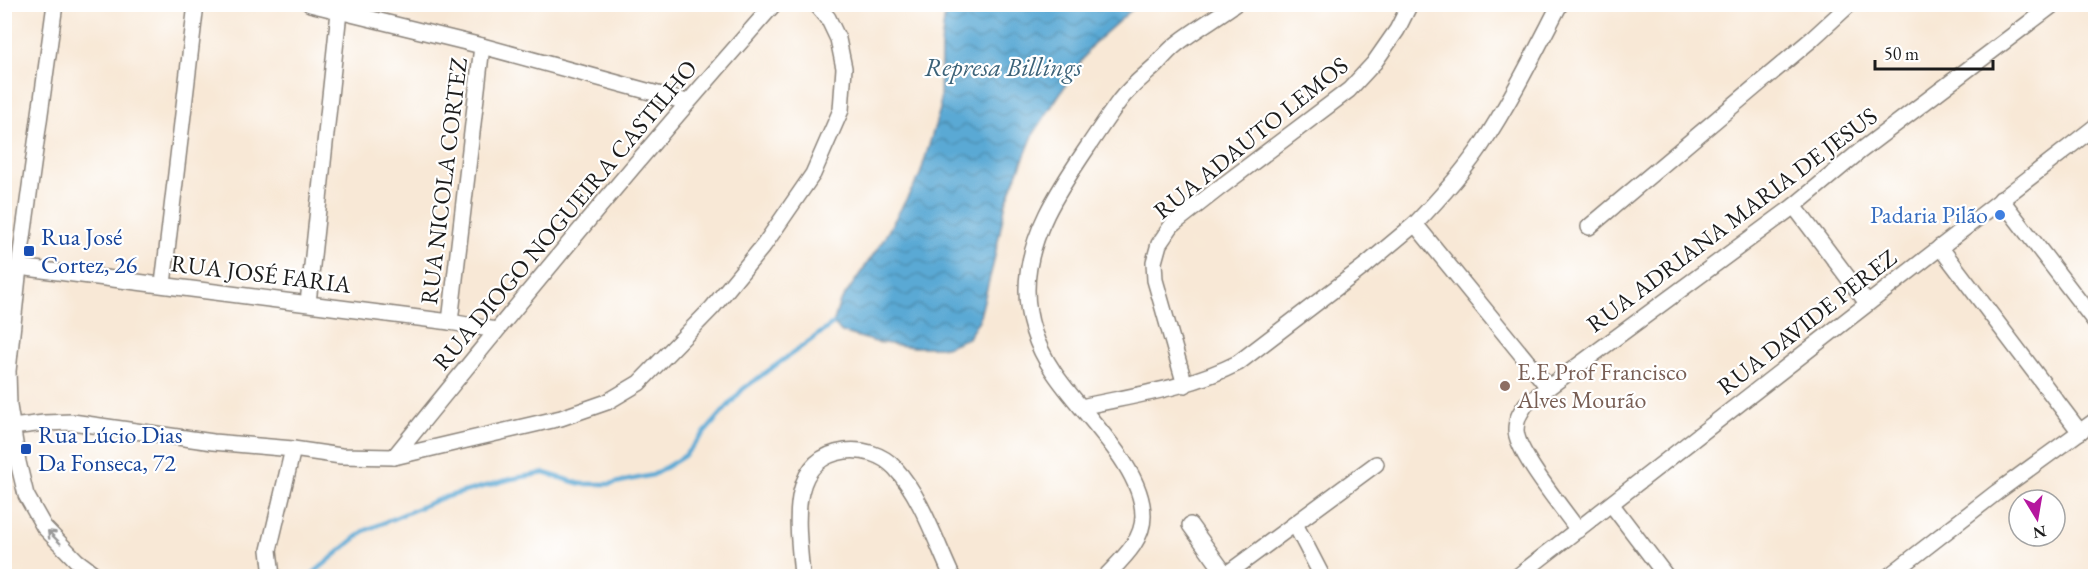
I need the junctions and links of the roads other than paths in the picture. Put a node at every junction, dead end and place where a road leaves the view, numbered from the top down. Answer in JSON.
{"nodes":[{"id":1,"x":55,"y":4,"type":"edge"},
{"id":2,"x":196,"y":4,"type":"edge"},
{"id":3,"x":310,"y":4,"type":"edge"},
{"id":4,"x":774,"y":4,"type":"edge"},
{"id":5,"x":816,"y":4,"type":"edge"},
{"id":6,"x":1235,"y":4,"type":"edge"},
{"id":7,"x":1410,"y":4,"type":"edge"},
{"id":8,"x":1560,"y":4,"type":"edge"},
{"id":9,"x":1850,"y":4,"type":"edge"},
{"id":10,"x":2054,"y":4,"type":"edge"},
{"id":11,"x":339,"y":12,"type":"junction"},
{"id":12,"x":482,"y":46,"type":"junction"},
{"id":13,"x":687,"y":102,"type":"junction"},
{"id":14,"x":2096,"y":126,"type":"edge"},
{"id":15,"x":2001,"y":199,"type":"junction"},
{"id":16,"x":1794,"y":206,"type":"junction"},
{"id":17,"x":1415,"y":224,"type":"junction"},
{"id":18,"x":1589,"y":227,"type":"dead end"},
{"id":19,"x":1940,"y":247,"type":"junction"},
{"id":20,"x":19,"y":267,"type":"junction"},
{"id":21,"x":164,"y":284,"type":"junction"},
{"id":22,"x":308,"y":303,"type":"junction"},
{"id":23,"x":1867,"y":303,"type":"junction"},
{"id":24,"x":450,"y":322,"type":"junction"},
{"id":25,"x":2096,"y":323,"type":"edge"},
{"id":26,"x":496,"y":330,"type":"junction"},
{"id":27,"x":1185,"y":385,"type":"junction"},
{"id":28,"x":1548,"y":387,"type":"junction"},
{"id":29,"x":1081,"y":407,"type":"junction"},
{"id":30,"x":2096,"y":420,"type":"edge"},
{"id":31,"x":8,"y":429,"type":"edge"},
{"id":32,"x":2080,"y":432,"type":"junction"},
{"id":33,"x":293,"y":449,"type":"junction"},
{"id":34,"x":394,"y":457,"type":"junction"},
{"id":35,"x":1376,"y":464,"type":"dead end"},
{"id":36,"x":1612,"y":505,"type":"junction"},
{"id":37,"x":1295,"y":524,"type":"junction"},
{"id":38,"x":1190,"y":525,"type":"dead end"},
{"id":39,"x":1578,"y":530,"type":"junction"},
{"id":40,"x":1243,"y":571,"type":"edge"},
{"id":41,"x":98,"y":576,"type":"edge"},
{"id":42,"x":272,"y":576,"type":"edge"},
{"id":43,"x":802,"y":576,"type":"edge"},
{"id":44,"x":952,"y":576,"type":"edge"},
{"id":45,"x":1106,"y":576,"type":"edge"},
{"id":46,"x":1225,"y":576,"type":"edge"},
{"id":47,"x":1322,"y":576,"type":"edge"},
{"id":48,"x":1518,"y":576,"type":"edge"},
{"id":49,"x":1666,"y":576,"type":"edge"},
{"id":50,"x":1888,"y":576,"type":"edge"}],
"edges":[{"from":1,"to":20,"type":"street"},
{"from":2,"to":21,"type":"street"},
{"from":3,"to":11,"type":"street"},
{"from":4,"to":13,"type":"street","name":"RUA DIOGO NOGUEIRA CASTILHO"},
{"from":5,"to":34,"type":"street"},
{"from":6,"to":29,"type":"street"},
{"from":7,"to":27,"type":"street","name":"RUA ADAUTO LEMOS"},
{"from":8,"to":17,"type":"street"},
{"from":9,"to":18,"type":"street"},
{"from":10,"to":16,"type":"street","name":"RUA ADRIANA MARIA DE JESUS"},
{"from":11,"to":12,"type":"street"},
{"from":11,"to":22,"type":"street"},
{"from":12,"to":13,"type":"street"},
{"from":12,"to":24,"type":"street","name":"RUA NICOLA CORTEZ"},
{"from":13,"to":26,"type":"street","name":"RUA DIOGO NOGUEIRA CASTILHO"},
{"from":14,"to":15,"type":"street","name":"RUA DAVIDE PEREZ"},
{"from":15,"to":19,"type":"street","name":"RUA DAVIDE PEREZ"},
{"from":15,"to":25,"type":"street"},
{"from":16,"to":23,"type":"street"},
{"from":16,"to":28,"type":"street","name":"RUA ADRIANA MARIA DE JESUS"},
{"from":17,"to":27,"type":"street"},
{"from":17,"to":28,"type":"street"},
{"from":19,"to":23,"type":"street","name":"RUA DAVIDE PEREZ"},
{"from":19,"to":32,"type":"street"},
{"from":20,"to":21,"type":"street","name":"RUA JOSÉ FARIA"},
{"from":20,"to":31,"type":"street"},
{"from":21,"to":22,"type":"street","name":"RUA JOSÉ FARIA"},
{"from":22,"to":24,"type":"street","name":"RUA JOSÉ FARIA"},
{"from":23,"to":36,"type":"street","name":"RUA DAVIDE PEREZ"},
{"from":24,"to":26,"type":"street","name":"RUA JOSÉ FARIA"},
{"from":26,"to":34,"type":"street","name":"RUA DIOGO NOGUEIRA CASTILHO"},
{"from":27,"to":29,"type":"street"},
{"from":28,"to":39,"type":"street","name":"RUA ADRIANA MARIA DE JESUS"},
{"from":29,"to":45,"type":"street"},
{"from":30,"to":32,"type":"street"},
{"from":31,"to":33,"type":"street"},
{"from":41,"to":31,"type":"street","one_way":true},
{"from":32,"to":50,"type":"street"},
{"from":33,"to":34,"type":"street"},
{"from":33,"to":42,"type":"street"},
{"from":35,"to":37,"type":"street"},
{"from":36,"to":39,"type":"street","name":"RUA DAVIDE PEREZ"},
{"from":36,"to":49,"type":"street"},
{"from":37,"to":40,"type":"street"},
{"from":37,"to":47,"type":"street"},
{"from":38,"to":46,"type":"street"},
{"from":39,"to":48,"type":"street","name":"RUA DAVIDE PEREZ"},
{"from":40,"to":46,"type":"street"},
{"from":43,"to":44,"type":"street"}]}
